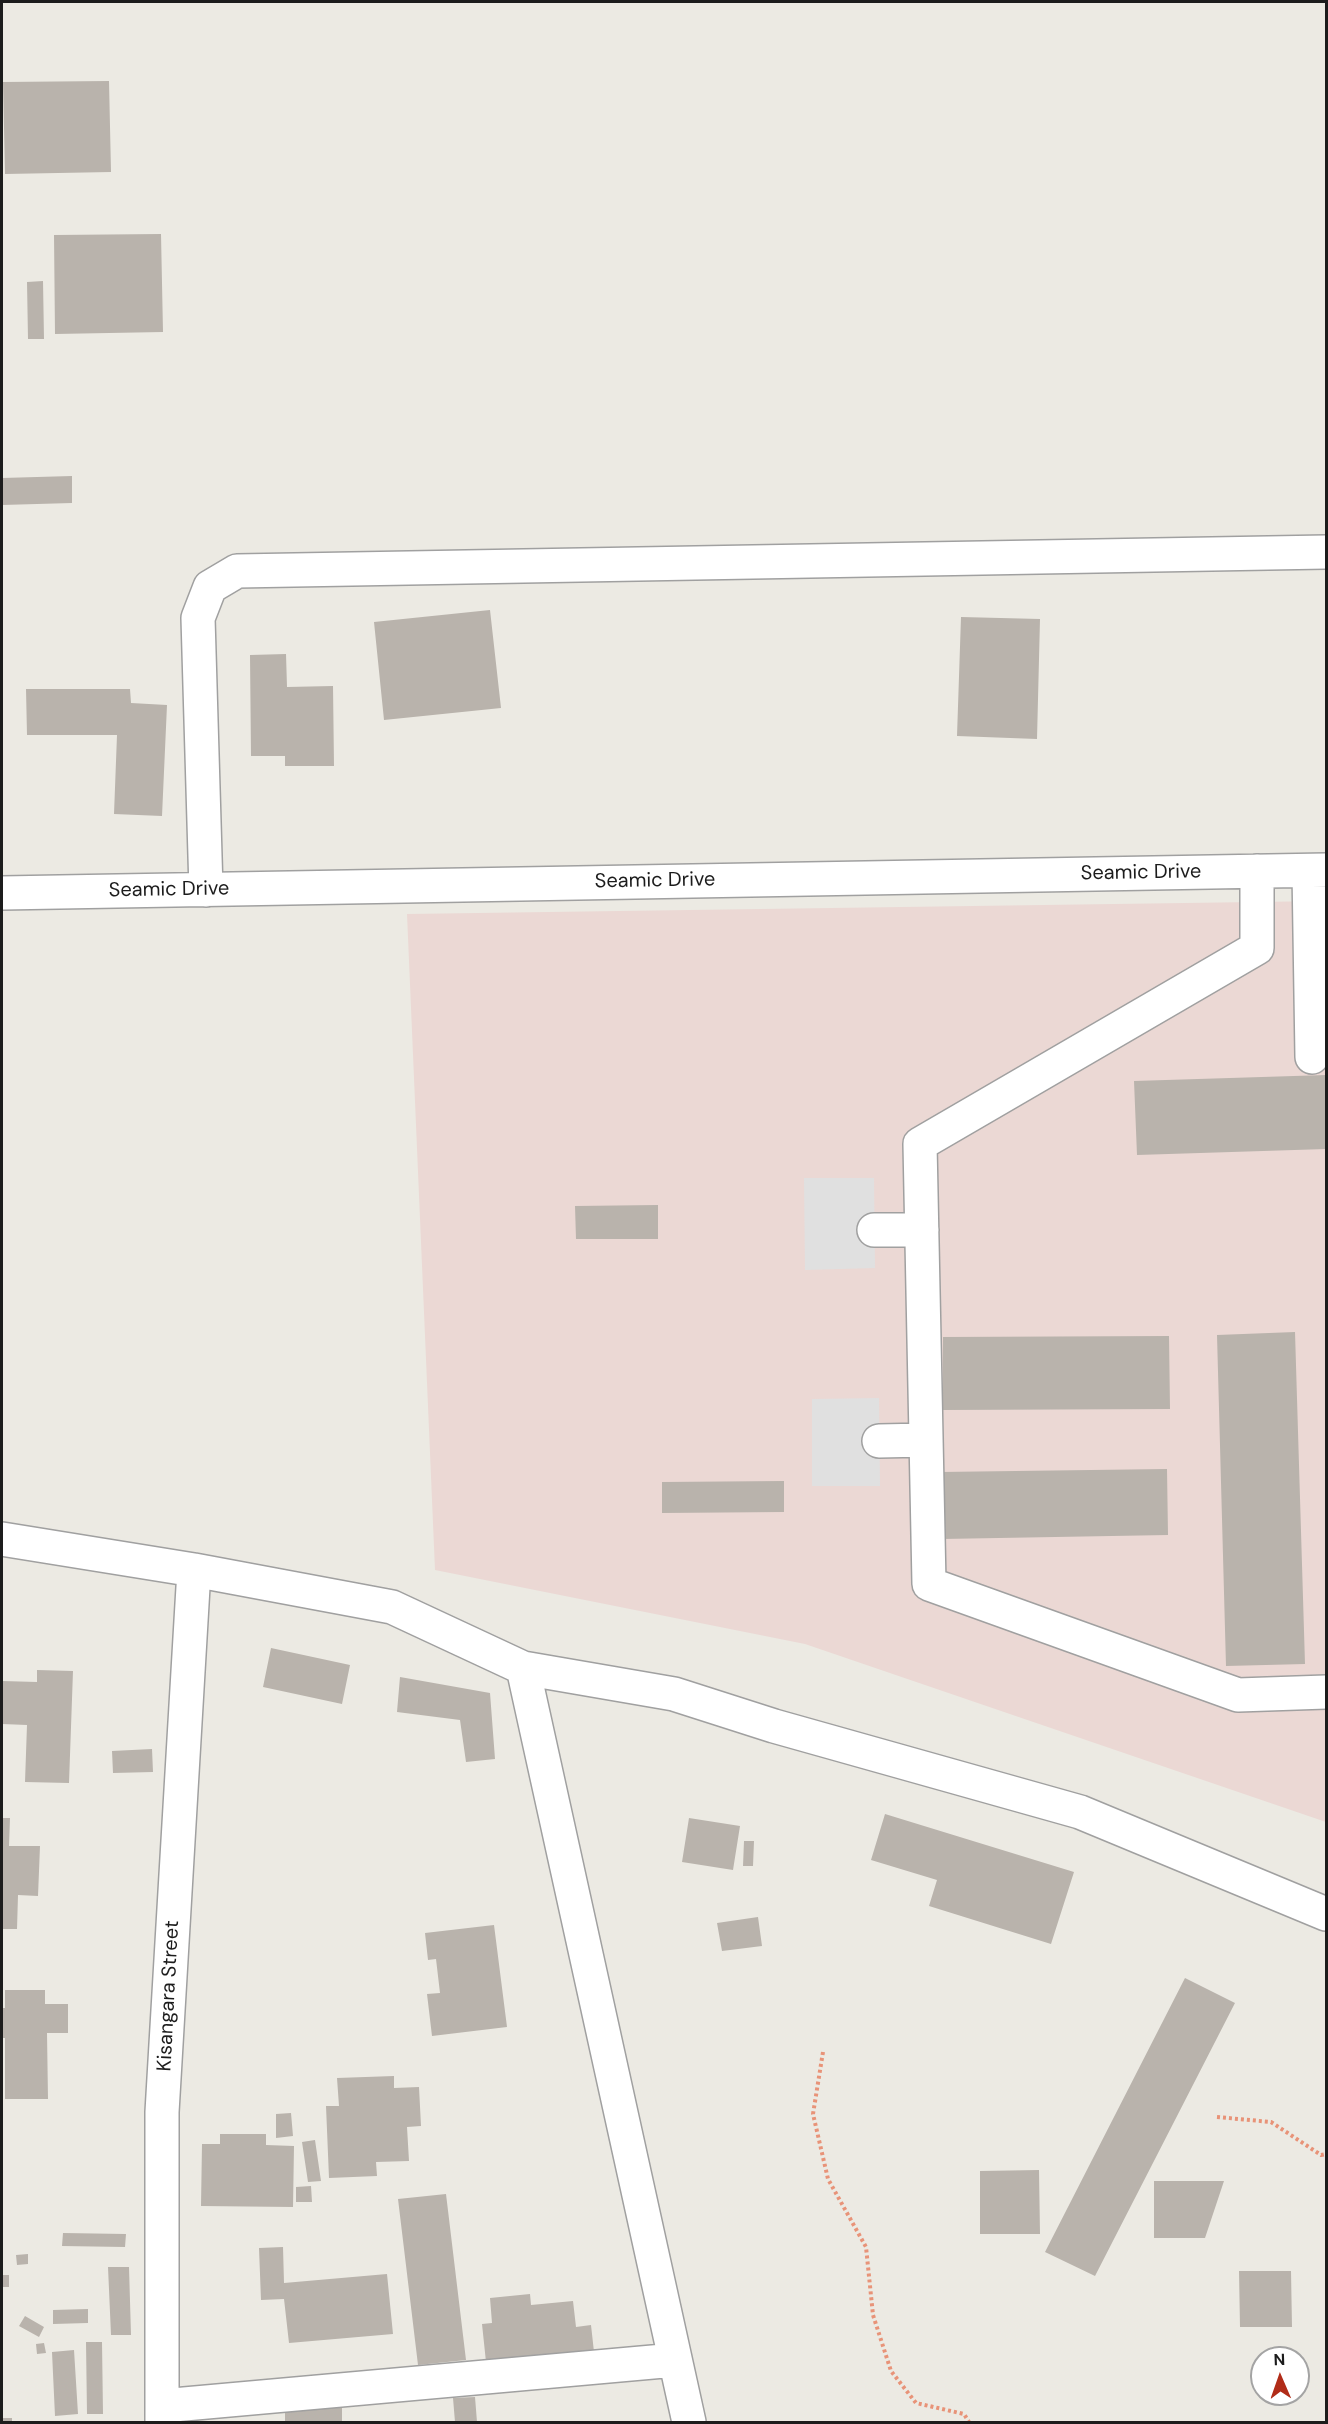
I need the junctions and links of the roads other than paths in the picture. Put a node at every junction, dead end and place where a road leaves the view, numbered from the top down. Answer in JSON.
{"nodes":[{"id":1,"x":1326,"y":552,"type":"edge"},
{"id":2,"x":1257,"y":870,"type":"junction"},
{"id":3,"x":1318,"y":870,"type":"edge"},
{"id":4,"x":206,"y":890,"type":"junction"},
{"id":5,"x":2,"y":892,"type":"edge"},
{"id":6,"x":1312,"y":1057,"type":"dead end"},
{"id":7,"x":874,"y":1230,"type":"dead end"},
{"id":8,"x":922,"y":1230,"type":"junction"},
{"id":9,"x":926,"y":1440,"type":"junction"},
{"id":10,"x":879,"y":1441,"type":"dead end"},
{"id":11,"x":2,"y":1539,"type":"edge"},
{"id":12,"x":194,"y":1570,"type":"junction"},
{"id":13,"x":523,"y":1668,"type":"junction"},
{"id":14,"x":1326,"y":1692,"type":"edge"},
{"id":15,"x":1326,"y":1914,"type":"edge"},
{"id":16,"x":675,"y":2360,"type":"junction"},
{"id":17,"x":162,"y":2414,"type":"edge"},
{"id":18,"x":689,"y":2422,"type":"edge"}],
"edges":[{"from":1,"to":4,"type":"street"},
{"from":2,"to":3,"type":"street","name":"Seamic Drive"},
{"from":2,"to":4,"type":"street","name":"Seamic Drive"},
{"from":2,"to":8,"type":"street"},
{"from":3,"to":6,"type":"street"},
{"from":4,"to":5,"type":"street","name":"Seamic Drive"},
{"from":7,"to":8,"type":"street"},
{"from":8,"to":9,"type":"street"},
{"from":9,"to":10,"type":"street"},
{"from":9,"to":14,"type":"street"},
{"from":11,"to":12,"type":"street"},
{"from":12,"to":13,"type":"street"},
{"from":12,"to":17,"type":"street","name":"Kisangara Street"},
{"from":13,"to":15,"type":"street"},
{"from":13,"to":16,"type":"street"},
{"from":16,"to":17,"type":"street"},
{"from":16,"to":18,"type":"street"}]}
